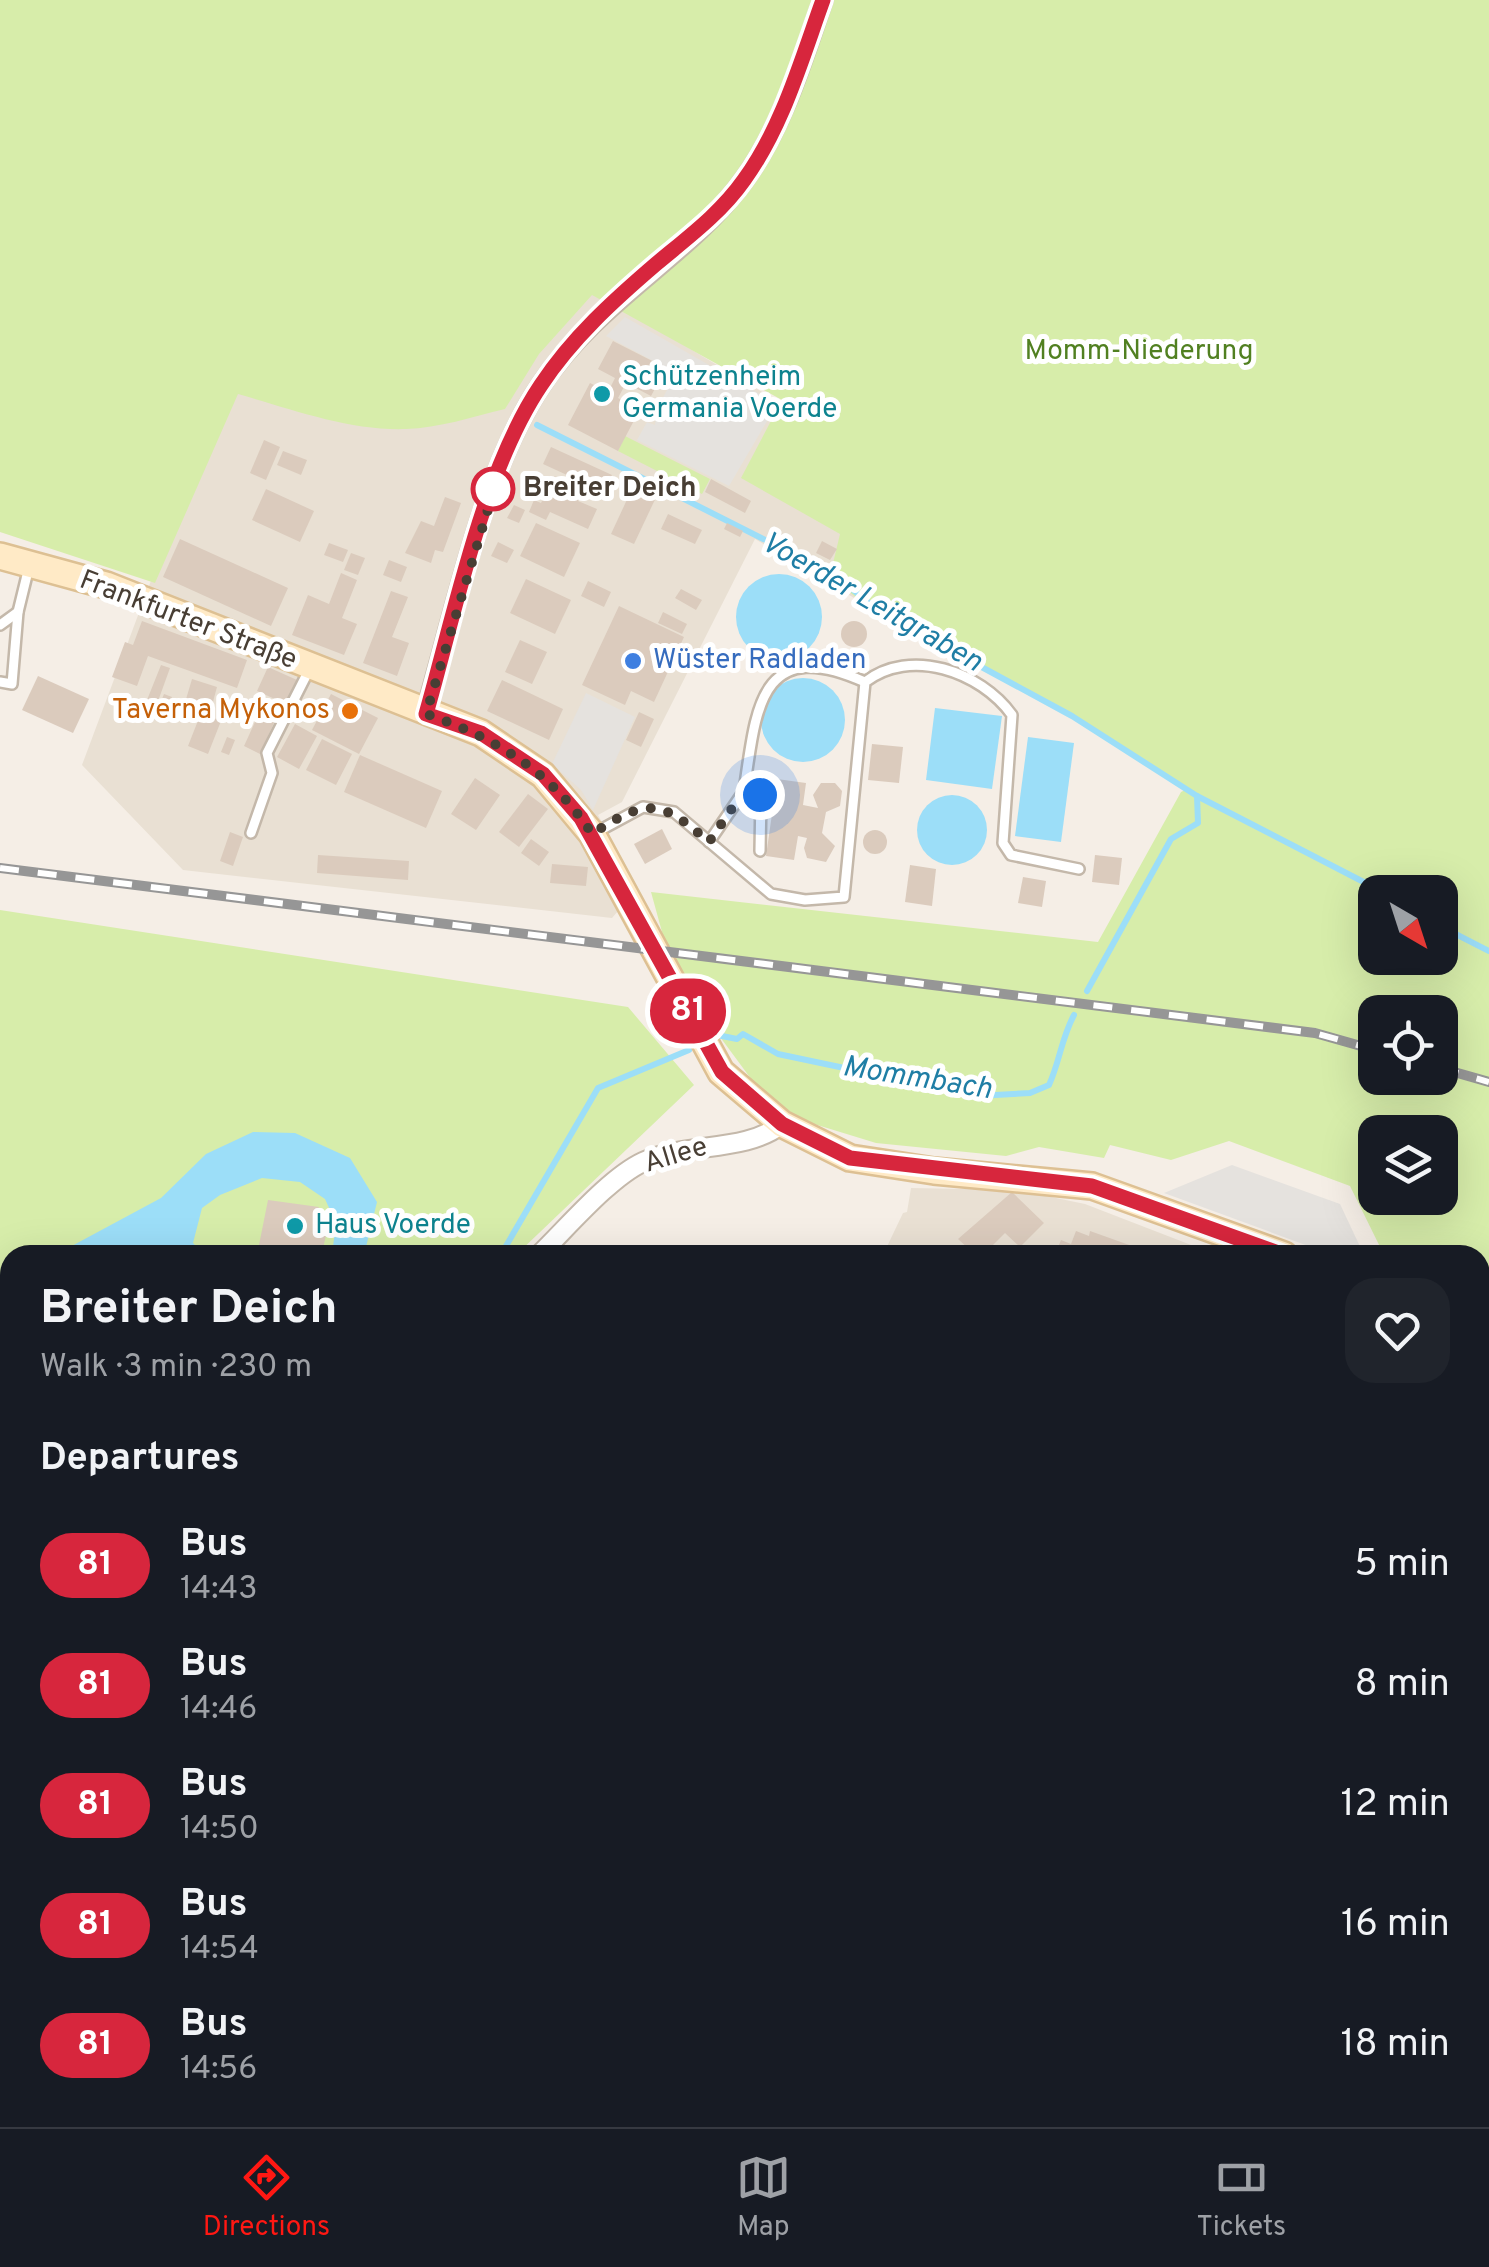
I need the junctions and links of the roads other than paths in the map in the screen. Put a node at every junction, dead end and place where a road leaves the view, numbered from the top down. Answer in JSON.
{"nodes":[{"id":1,"x":823,"y":0,"type":"edge"},
{"id":2,"x":0,"y":556,"type":"edge"},
{"id":3,"x":29,"y":564,"type":"junction"},
{"id":4,"x":18,"y":612,"type":"junction"},
{"id":5,"x":0,"y":625,"type":"edge"},
{"id":6,"x":310,"y":667,"type":"junction"},
{"id":7,"x":0,"y":682,"type":"edge"},
{"id":8,"x":865,"y":682,"type":"junction"},
{"id":9,"x":426,"y":714,"type":"junction"},
{"id":10,"x":744,"y":791,"type":"junction"},
{"id":11,"x":250,"y":833,"type":"dead end"},
{"id":12,"x":592,"y":834,"type":"junction"},
{"id":13,"x":709,"y":842,"type":"junction"},
{"id":14,"x":760,"y":851,"type":"dead end"},
{"id":15,"x":1079,"y":869,"type":"dead end"},
{"id":16,"x":782,"y":1124,"type":"junction"},
{"id":17,"x":550,"y":1245,"type":"edge"},
{"id":18,"x":1256,"y":1245,"type":"edge"}],
"edges":[{"from":1,"to":9,"type":"street"},
{"from":2,"to":3,"type":"main road","name":"Frankfurter Straße"},
{"from":3,"to":4,"type":"lane"},
{"from":3,"to":6,"type":"main road","name":"Frankfurter Straße"},
{"from":4,"to":5,"type":"lane"},
{"from":4,"to":7,"type":"lane"},
{"from":6,"to":9,"type":"main road","name":"Frankfurter Straße"},
{"from":6,"to":11,"type":"lane"},
{"from":8,"to":10,"type":"lane"},
{"from":8,"to":13,"type":"lane"},
{"from":8,"to":15,"type":"lane"},
{"from":9,"to":12,"type":"main road","name":"Frankfurter Straße"},
{"from":10,"to":13,"type":"lane"},
{"from":10,"to":14,"type":"lane"},
{"from":12,"to":13,"type":"lane"},
{"from":12,"to":16,"type":"main road","name":"Frankfurter Straße"},
{"from":16,"to":17,"type":"street","name":"Allee"},
{"from":16,"to":18,"type":"main road","name":"Frankfurter Straße"}]}
